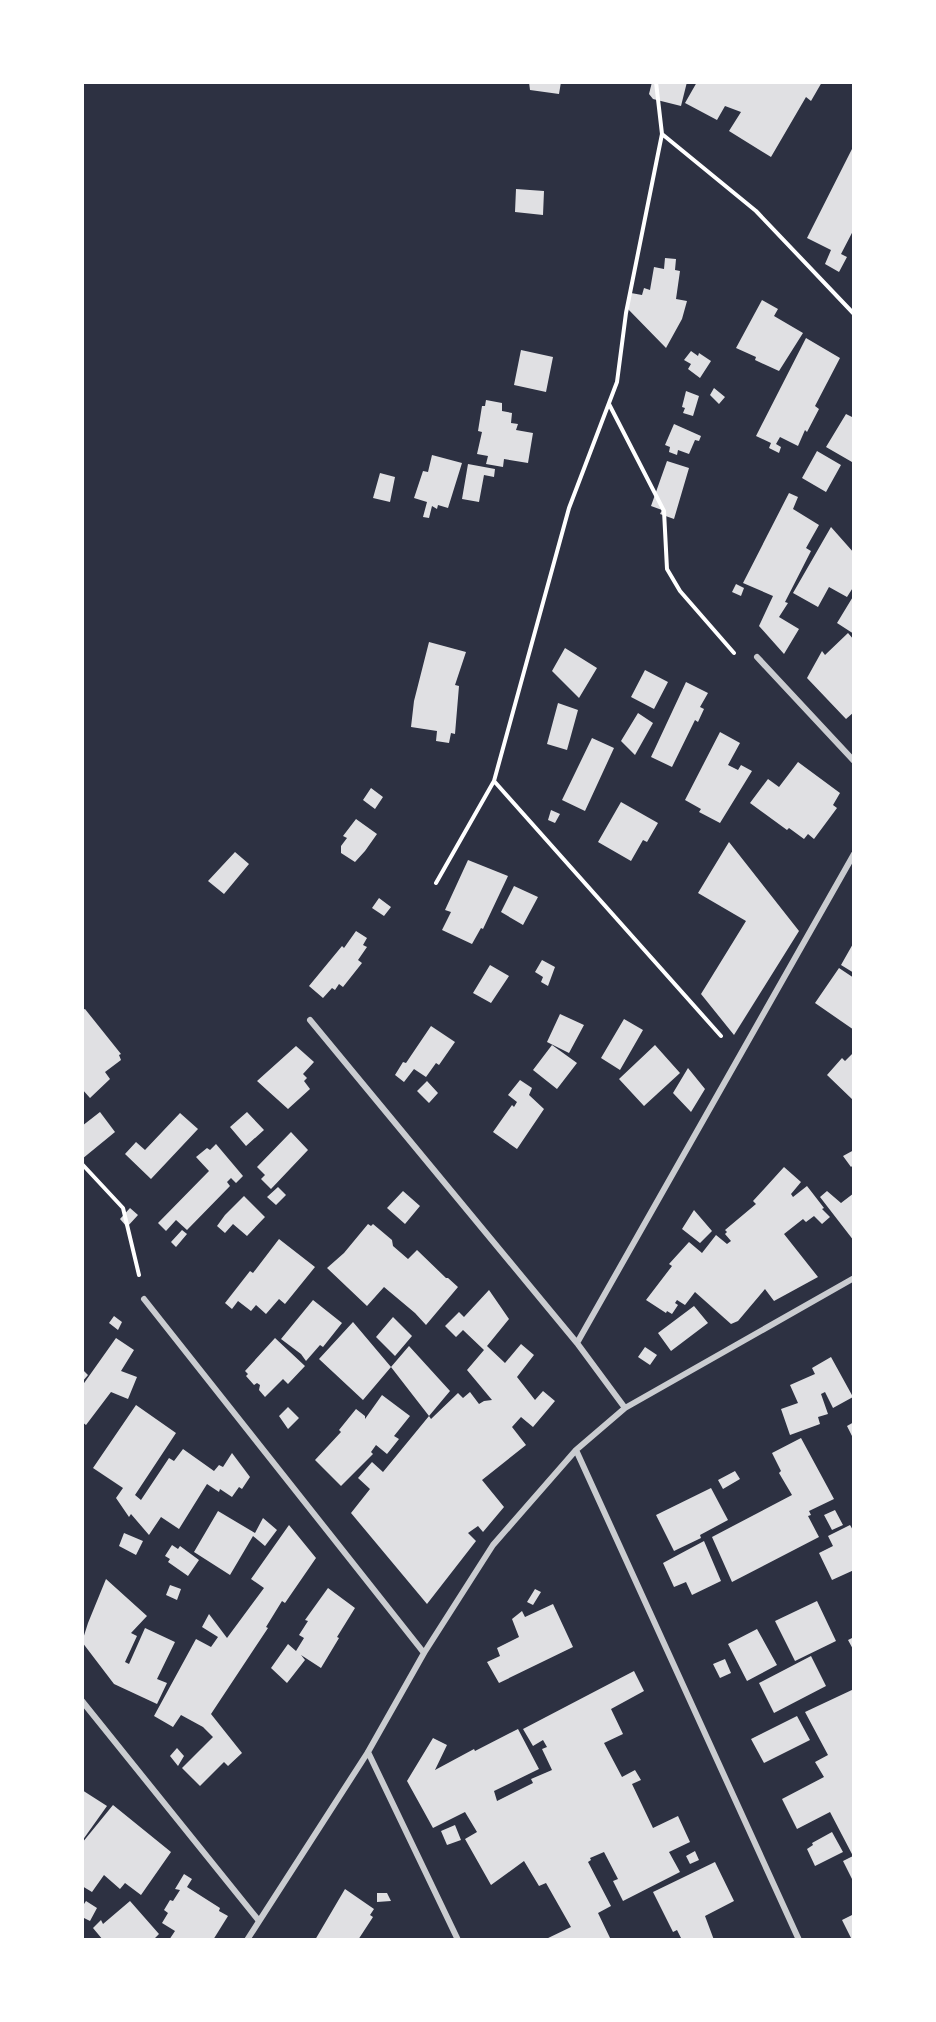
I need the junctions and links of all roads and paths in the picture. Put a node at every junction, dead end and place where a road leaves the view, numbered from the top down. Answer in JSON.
{"nodes":[{"id":1,"x":656,"y":82,"type":"edge"},
{"id":2,"x":662,"y":134,"type":"junction"},
{"id":3,"x":854,"y":314,"type":"edge"},
{"id":4,"x":609,"y":403,"type":"junction"},
{"id":5,"x":757,"y":657,"type":"joint"},
{"id":6,"x":854,"y":761,"type":"edge"},
{"id":7,"x":494,"y":782,"type":"junction"},
{"id":8,"x":854,"y":854,"type":"edge"},
{"id":9,"x":435,"y":882,"type":"dead end"},
{"id":10,"x":310,"y":1020,"type":"dead end"},
{"id":11,"x":740,"y":1056,"type":"junction"},
{"id":12,"x":82,"y":1164,"type":"edge"},
{"id":13,"x":854,"y":1278,"type":"edge"},
{"id":14,"x":144,"y":1299,"type":"joint"},
{"id":15,"x":577,"y":1343,"type":"junction"},
{"id":16,"x":625,"y":1408,"type":"junction"},
{"id":17,"x":576,"y":1450,"type":"junction"},
{"id":18,"x":424,"y":1653,"type":"junction"},
{"id":19,"x":82,"y":1701,"type":"edge"},
{"id":20,"x":368,"y":1752,"type":"junction"},
{"id":21,"x":259,"y":1921,"type":"junction"},
{"id":22,"x":247,"y":1940,"type":"edge"},
{"id":23,"x":458,"y":1940,"type":"edge"},
{"id":24,"x":799,"y":1940,"type":"edge"}],
"edges":[{"from":1,"to":2,"type":"path"},
{"from":2,"to":3,"type":"path"},
{"from":2,"to":4,"type":"path"},
{"from":4,"to":5,"type":"path"},
{"from":4,"to":7,"type":"path"},
{"from":5,"to":6,"type":"street"},
{"from":7,"to":9,"type":"path"},
{"from":7,"to":11,"type":"path"},
{"from":8,"to":11,"type":"street"},
{"from":10,"to":15,"type":"street"},
{"from":11,"to":15,"type":"street"},
{"from":12,"to":14,"type":"path"},
{"from":13,"to":16,"type":"street"},
{"from":14,"to":18,"type":"street"},
{"from":15,"to":16,"type":"street"},
{"from":16,"to":17,"type":"street"},
{"from":17,"to":18,"type":"street"},
{"from":17,"to":24,"type":"street"},
{"from":18,"to":20,"type":"street"},
{"from":19,"to":21,"type":"street"},
{"from":20,"to":21,"type":"street"},
{"from":20,"to":23,"type":"street"},
{"from":21,"to":22,"type":"street"}]}
